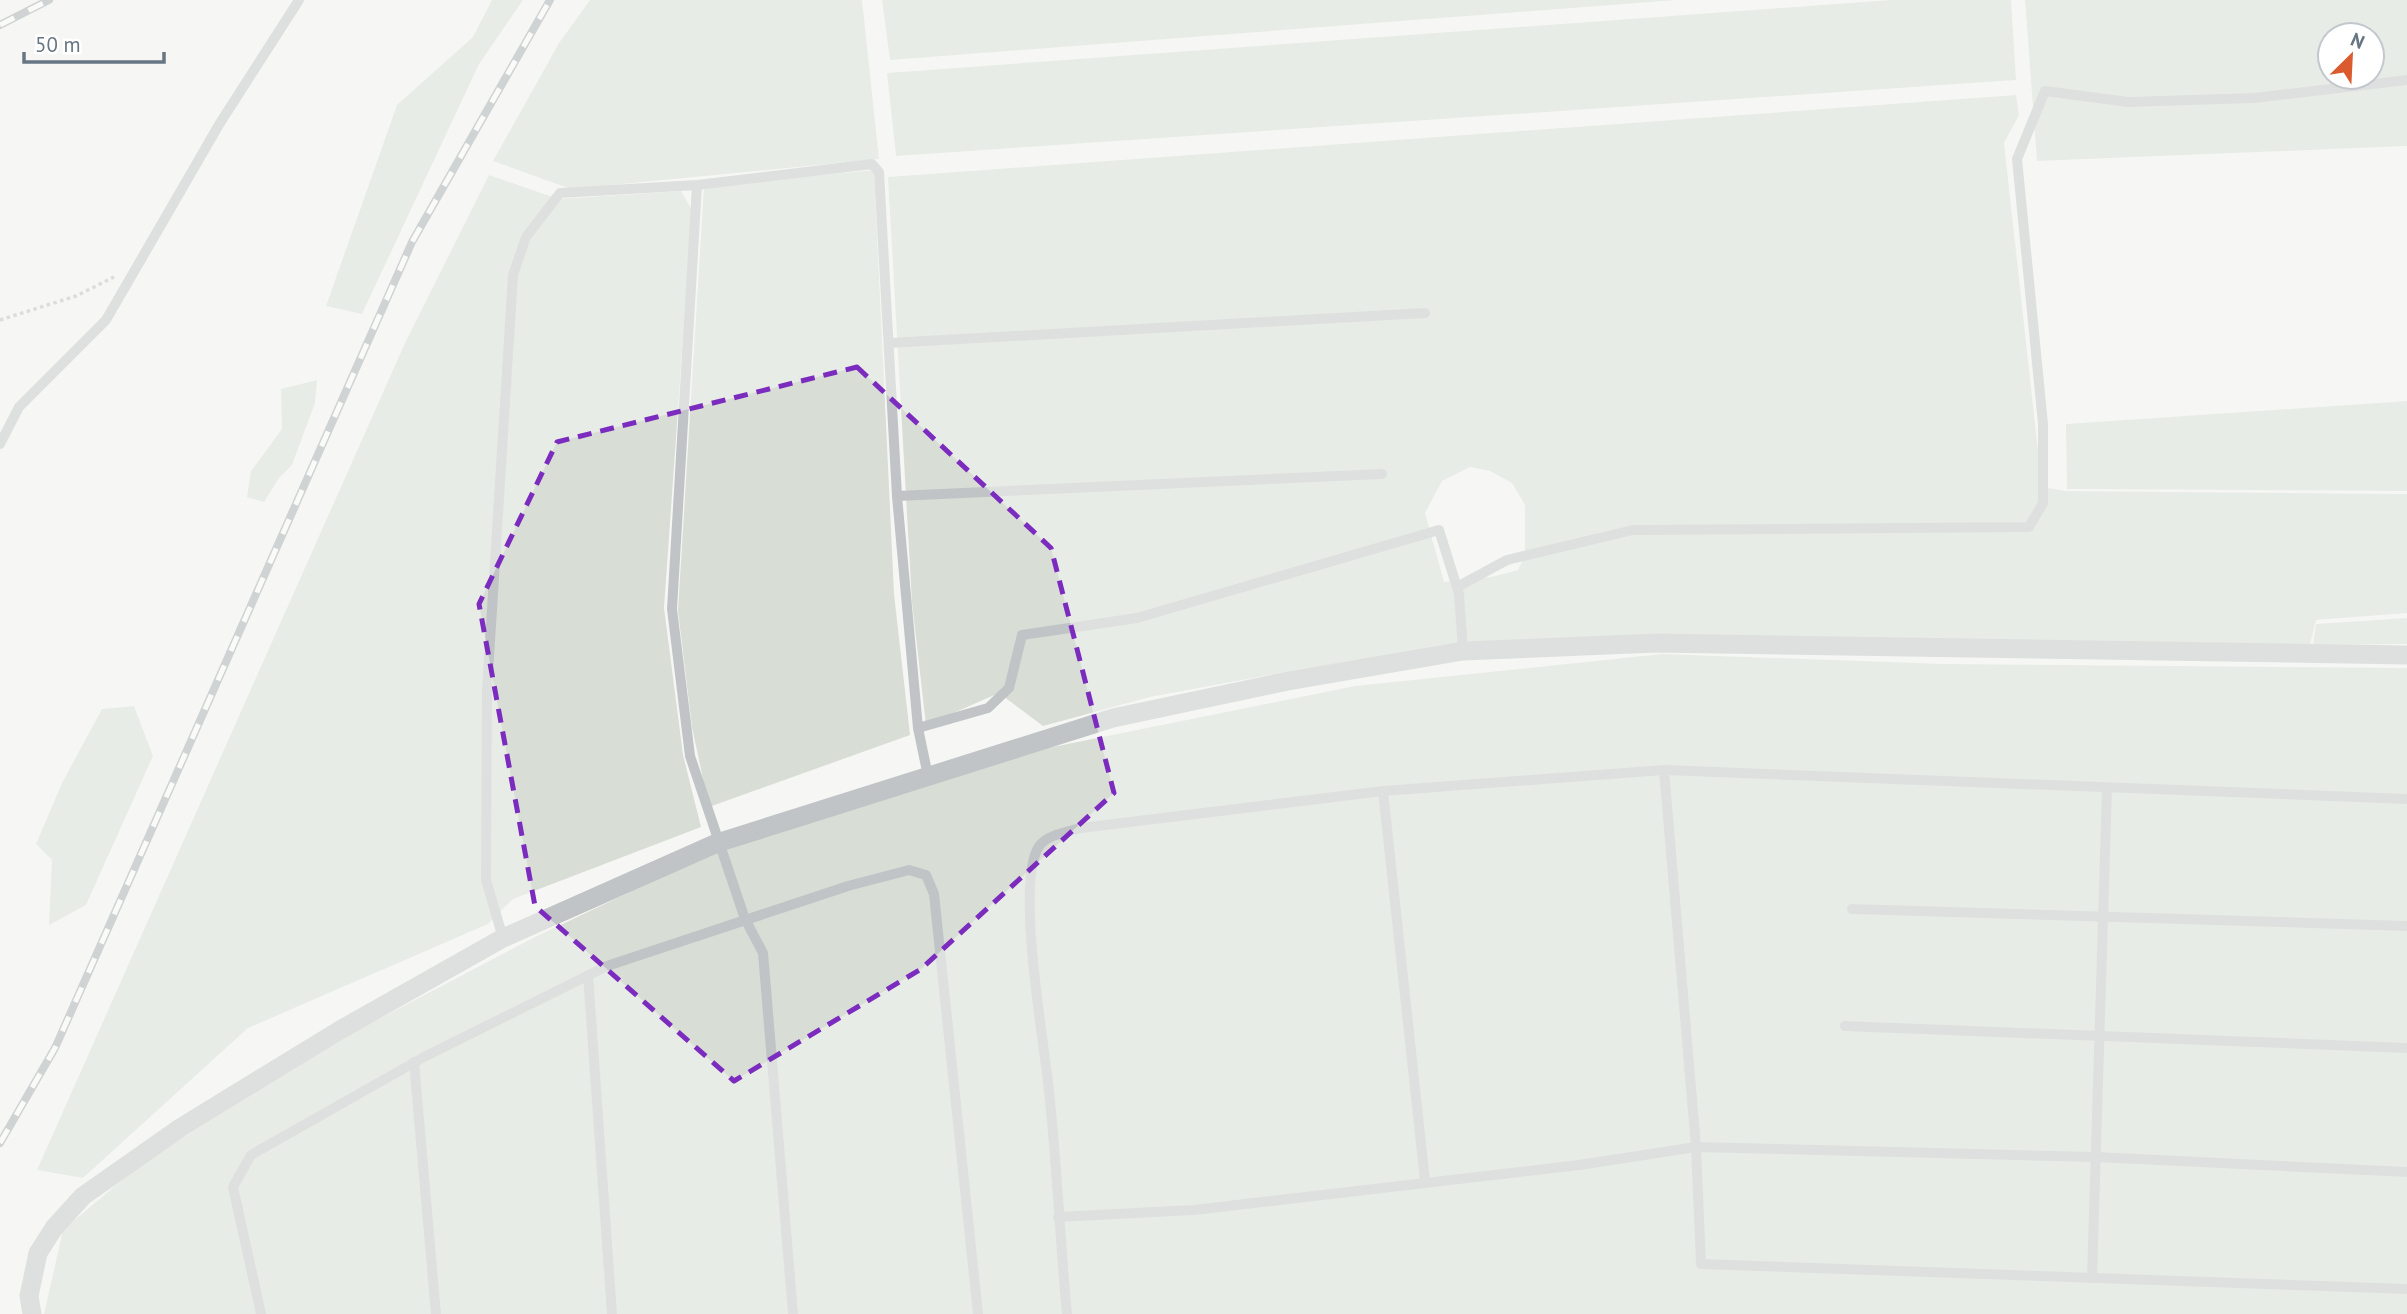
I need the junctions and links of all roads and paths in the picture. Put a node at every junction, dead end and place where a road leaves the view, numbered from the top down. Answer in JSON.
{"nodes":[{"id":1,"x":299,"y":0,"type":"edge"},
{"id":2,"x":2407,"y":80,"type":"edge"},
{"id":3,"x":697,"y":185,"type":"junction"},
{"id":4,"x":138,"y":265,"type":"junction"},
{"id":5,"x":1425,"y":313,"type":"dead end"},
{"id":6,"x":0,"y":320,"type":"edge"},
{"id":7,"x":889,"y":343,"type":"junction"},
{"id":8,"x":0,"y":444,"type":"edge"},
{"id":9,"x":1382,"y":474,"type":"dead end"},
{"id":10,"x":897,"y":496,"type":"junction"},
{"id":11,"x":1457,"y":587,"type":"junction"},
{"id":12,"x":1463,"y":652,"type":"junction"},
{"id":13,"x":2407,"y":655,"type":"edge"},
{"id":14,"x":918,"y":728,"type":"junction"},
{"id":15,"x":1664,"y":770,"type":"junction"},
{"id":16,"x":928,"y":776,"type":"junction"},
{"id":17,"x":2107,"y":789,"type":"junction"},
{"id":18,"x":1383,"y":791,"type":"junction"},
{"id":19,"x":2407,"y":799,"type":"edge"},
{"id":20,"x":717,"y":843,"type":"junction"},
{"id":21,"x":1852,"y":909,"type":"dead end"},
{"id":22,"x":2103,"y":917,"type":"junction"},
{"id":23,"x":744,"y":919,"type":"junction"},
{"id":24,"x":2407,"y":926,"type":"edge"},
{"id":25,"x":503,"y":938,"type":"junction"},
{"id":26,"x":588,"y":975,"type":"junction"},
{"id":27,"x":1845,"y":1026,"type":"dead end"},
{"id":28,"x":2100,"y":1034,"type":"junction"},
{"id":29,"x":2407,"y":1048,"type":"edge"},
{"id":30,"x":414,"y":1062,"type":"junction"},
{"id":31,"x":1696,"y":1147,"type":"junction"},
{"id":32,"x":2096,"y":1157,"type":"junction"},
{"id":33,"x":2407,"y":1172,"type":"edge"},
{"id":34,"x":1425,"y":1181,"type":"junction"},
{"id":35,"x":1058,"y":1217,"type":"junction"},
{"id":36,"x":2092,"y":1278,"type":"junction"},
{"id":37,"x":2407,"y":1289,"type":"edge"},
{"id":38,"x":32,"y":1314,"type":"edge"},
{"id":39,"x":261,"y":1314,"type":"edge"},
{"id":40,"x":436,"y":1314,"type":"edge"},
{"id":41,"x":612,"y":1314,"type":"edge"},
{"id":42,"x":793,"y":1314,"type":"edge"},
{"id":43,"x":978,"y":1314,"type":"edge"},
{"id":44,"x":1067,"y":1314,"type":"edge"}],
"edges":[{"from":1,"to":4,"type":"lane"},
{"from":2,"to":11,"type":"lane"},
{"from":3,"to":7,"type":"lane"},
{"from":3,"to":20,"type":"lane"},
{"from":3,"to":25,"type":"lane"},
{"from":4,"to":6,"type":"path"},
{"from":4,"to":8,"type":"lane"},
{"from":5,"to":7,"type":"lane"},
{"from":7,"to":10,"type":"lane"},
{"from":9,"to":10,"type":"lane"},
{"from":10,"to":14,"type":"lane"},
{"from":11,"to":12,"type":"lane"},
{"from":11,"to":14,"type":"lane"},
{"from":12,"to":13,"type":"street"},
{"from":12,"to":16,"type":"street"},
{"from":14,"to":16,"type":"lane"},
{"from":15,"to":17,"type":"lane"},
{"from":15,"to":18,"type":"lane"},
{"from":15,"to":31,"type":"lane"},
{"from":16,"to":20,"type":"street"},
{"from":17,"to":19,"type":"lane"},
{"from":17,"to":22,"type":"lane"},
{"from":18,"to":34,"type":"lane"},
{"from":18,"to":35,"type":"lane"},
{"from":20,"to":23,"type":"lane"},
{"from":20,"to":25,"type":"street"},
{"from":21,"to":22,"type":"lane"},
{"from":22,"to":24,"type":"lane"},
{"from":22,"to":28,"type":"lane"},
{"from":23,"to":26,"type":"lane"},
{"from":23,"to":42,"type":"lane"},
{"from":23,"to":43,"type":"lane"},
{"from":25,"to":38,"type":"street"},
{"from":26,"to":30,"type":"lane"},
{"from":26,"to":41,"type":"lane"},
{"from":27,"to":28,"type":"lane"},
{"from":28,"to":29,"type":"lane"},
{"from":28,"to":32,"type":"lane"},
{"from":30,"to":39,"type":"lane"},
{"from":30,"to":40,"type":"lane"},
{"from":31,"to":32,"type":"lane"},
{"from":31,"to":34,"type":"lane"},
{"from":31,"to":36,"type":"lane"},
{"from":32,"to":33,"type":"lane"},
{"from":32,"to":36,"type":"lane"},
{"from":34,"to":35,"type":"lane"},
{"from":35,"to":44,"type":"lane"},
{"from":36,"to":37,"type":"lane"}]}
